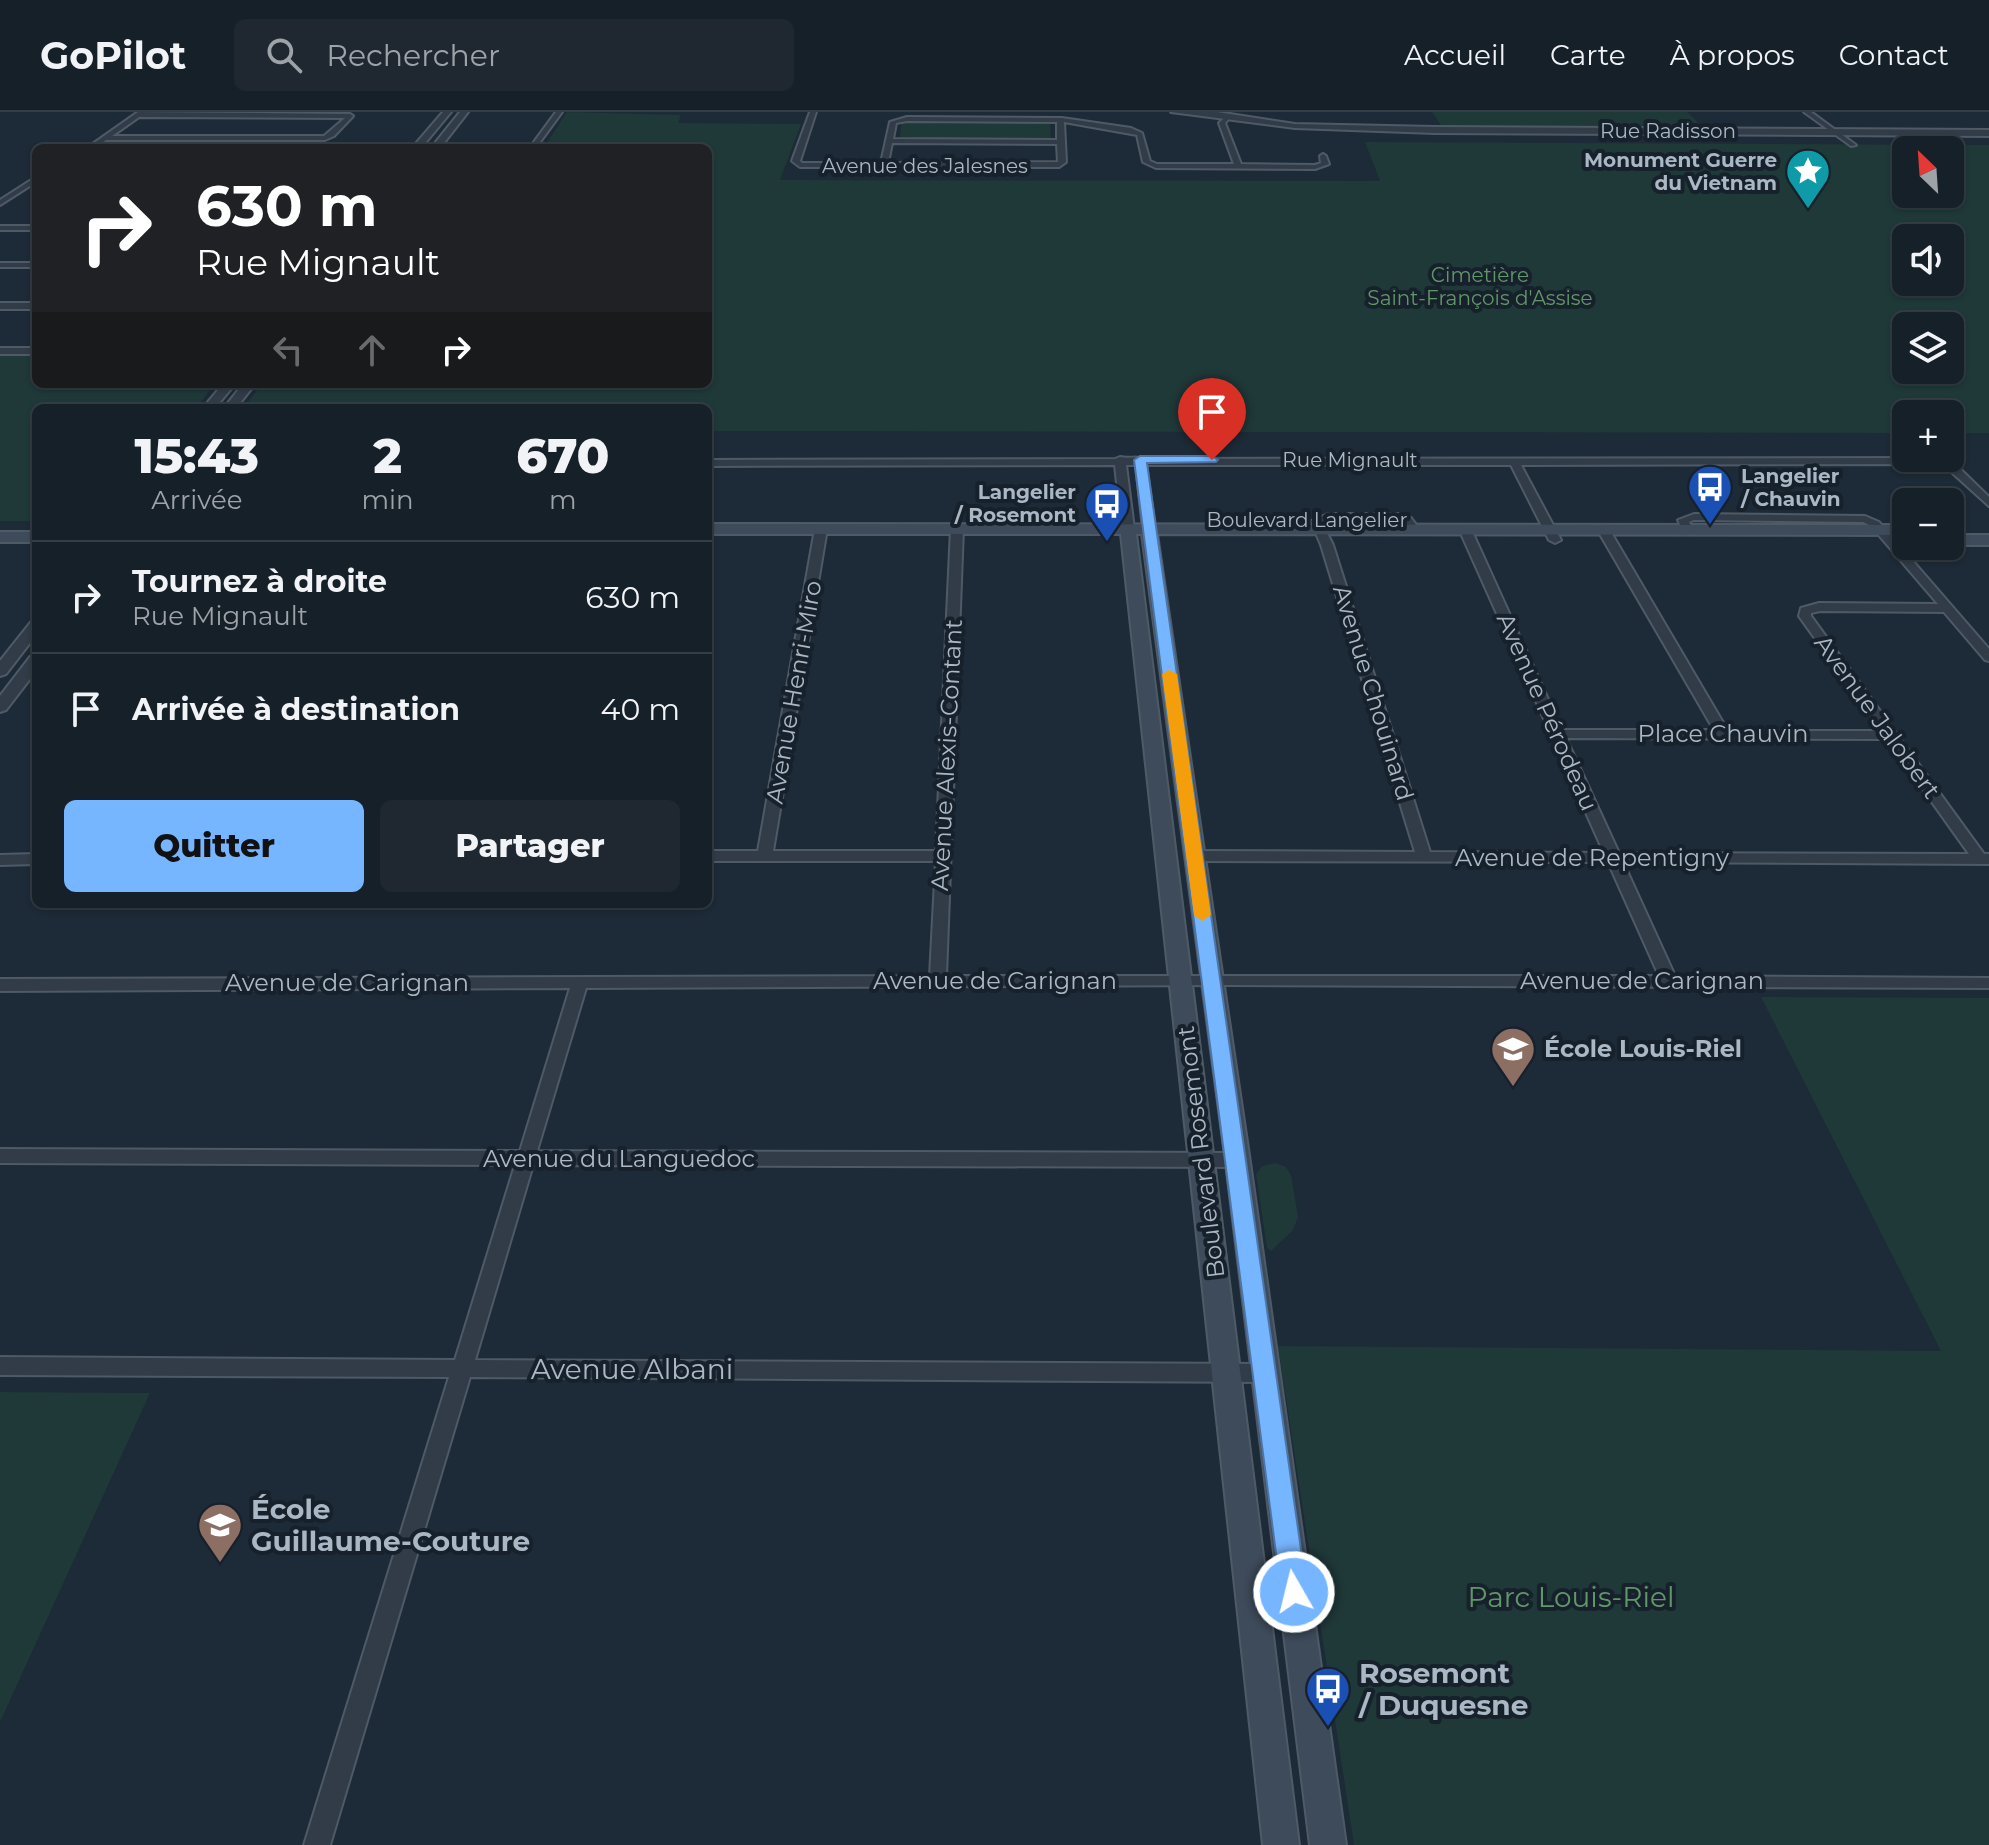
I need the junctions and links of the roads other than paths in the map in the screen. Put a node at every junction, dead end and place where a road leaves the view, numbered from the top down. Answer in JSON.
{"nodes":[{"id":1,"x":447,"y":112,"type":"edge"},
{"id":2,"x":464,"y":112,"type":"edge"},
{"id":3,"x":559,"y":112,"type":"edge"},
{"id":4,"x":813,"y":112,"type":"edge"},
{"id":5,"x":1175,"y":112,"type":"edge"},
{"id":6,"x":1200,"y":112,"type":"edge"},
{"id":7,"x":1355,"y":112,"type":"edge"},
{"id":8,"x":1807,"y":112,"type":"edge"},
{"id":9,"x":140,"y":113,"type":"edge"},
{"id":10,"x":976,"y":116,"type":"edge"},
{"id":11,"x":1226,"y":118,"type":"junction"},
{"id":12,"x":1062,"y":120,"type":"junction"},
{"id":13,"x":1365,"y":128,"type":"junction"},
{"id":14,"x":1835,"y":132,"type":"junction"},
{"id":15,"x":1989,"y":133,"type":"edge"},
{"id":16,"x":104,"y":138,"type":"junction"},
{"id":17,"x":289,"y":138,"type":"junction"},
{"id":18,"x":889,"y":141,"type":"junction"},
{"id":19,"x":1060,"y":142,"type":"junction"},
{"id":20,"x":96,"y":144,"type":"edge"},
{"id":21,"x":280,"y":144,"type":"edge"},
{"id":22,"x":419,"y":144,"type":"edge"},
{"id":23,"x":438,"y":144,"type":"edge"},
{"id":24,"x":537,"y":144,"type":"edge"},
{"id":25,"x":1853,"y":145,"type":"dead end"},
{"id":26,"x":1323,"y":156,"type":"dead end"},
{"id":27,"x":884,"y":166,"type":"junction"},
{"id":28,"x":1238,"y":167,"type":"junction"},
{"id":29,"x":32,"y":182,"type":"edge"},
{"id":30,"x":0,"y":195,"type":"edge"},
{"id":31,"x":12,"y":195,"type":"junction"},
{"id":32,"x":27,"y":195,"type":"dead end"},
{"id":33,"x":0,"y":203,"type":"edge"},
{"id":34,"x":0,"y":228,"type":"edge"},
{"id":35,"x":32,"y":228,"type":"edge"},
{"id":36,"x":0,"y":265,"type":"edge"},
{"id":37,"x":32,"y":265,"type":"edge"},
{"id":38,"x":0,"y":306,"type":"edge"},
{"id":39,"x":32,"y":306,"type":"edge"},
{"id":40,"x":0,"y":351,"type":"edge"},
{"id":41,"x":32,"y":351,"type":"edge"},
{"id":42,"x":226,"y":388,"type":"edge"},
{"id":43,"x":246,"y":388,"type":"edge"},
{"id":44,"x":212,"y":404,"type":"edge"},
{"id":45,"x":233,"y":404,"type":"edge"},
{"id":46,"x":1120,"y":460,"type":"junction"},
{"id":47,"x":1140,"y":460,"type":"junction"},
{"id":48,"x":1514,"y":461,"type":"junction"},
{"id":49,"x":712,"y":463,"type":"edge"},
{"id":50,"x":1989,"y":503,"type":"edge"},
{"id":51,"x":0,"y":526,"type":"edge"},
{"id":52,"x":32,"y":526,"type":"edge"},
{"id":53,"x":712,"y":529,"type":"edge"},
{"id":54,"x":1964,"y":530,"type":"edge"},
{"id":55,"x":1989,"y":530,"type":"edge"},
{"id":56,"x":1892,"y":533,"type":"edge"},
{"id":57,"x":820,"y":534,"type":"junction"},
{"id":58,"x":957,"y":534,"type":"junction"},
{"id":59,"x":1139,"y":534,"type":"junction"},
{"id":60,"x":1323,"y":534,"type":"junction"},
{"id":61,"x":1468,"y":534,"type":"junction"},
{"id":62,"x":1553,"y":534,"type":"junction"},
{"id":63,"x":1606,"y":535,"type":"junction"},
{"id":64,"x":1884,"y":535,"type":"junction"},
{"id":65,"x":0,"y":537,"type":"edge"},
{"id":66,"x":32,"y":537,"type":"edge"},
{"id":67,"x":1892,"y":537,"type":"edge"},
{"id":68,"x":712,"y":539,"type":"edge"},
{"id":69,"x":1964,"y":540,"type":"edge"},
{"id":70,"x":1989,"y":540,"type":"edge"},
{"id":71,"x":1947,"y":608,"type":"junction"},
{"id":72,"x":32,"y":630,"type":"edge"},
{"id":73,"x":1989,"y":657,"type":"edge"},
{"id":74,"x":32,"y":665,"type":"edge"},
{"id":75,"x":0,"y":671,"type":"edge"},
{"id":76,"x":22,"y":678,"type":"junction"},
{"id":77,"x":0,"y":679,"type":"edge"},
{"id":78,"x":0,"y":707,"type":"edge"},
{"id":79,"x":1557,"y":734,"type":"junction"},
{"id":80,"x":1723,"y":734,"type":"junction"},
{"id":81,"x":1890,"y":735,"type":"junction"},
{"id":82,"x":712,"y":856,"type":"edge"},
{"id":83,"x":765,"y":856,"type":"junction"},
{"id":84,"x":942,"y":856,"type":"junction"},
{"id":85,"x":1195,"y":856,"type":"junction"},
{"id":86,"x":1424,"y":857,"type":"junction"},
{"id":87,"x":1613,"y":858,"type":"junction"},
{"id":88,"x":32,"y":859,"type":"edge"},
{"id":89,"x":1985,"y":859,"type":"edge"},
{"id":90,"x":0,"y":860,"type":"edge"},
{"id":91,"x":938,"y":980,"type":"junction"},
{"id":92,"x":1181,"y":980,"type":"junction"},
{"id":93,"x":1211,"y":980,"type":"junction"},
{"id":94,"x":1669,"y":981,"type":"junction"},
{"id":95,"x":580,"y":982,"type":"junction"},
{"id":96,"x":1989,"y":983,"type":"edge"},
{"id":97,"x":0,"y":985,"type":"edge"},
{"id":98,"x":0,"y":1156,"type":"edge"},
{"id":99,"x":525,"y":1159,"type":"junction"},
{"id":100,"x":1237,"y":1160,"type":"junction"},
{"id":101,"x":1202,"y":1161,"type":"junction"},
{"id":102,"x":0,"y":1366,"type":"edge"},
{"id":103,"x":461,"y":1368,"type":"junction"},
{"id":104,"x":1228,"y":1373,"type":"junction"},
{"id":105,"x":1264,"y":1373,"type":"junction"},
{"id":106,"x":317,"y":1845,"type":"edge"},
{"id":107,"x":1281,"y":1845,"type":"edge"},
{"id":108,"x":1328,"y":1845,"type":"edge"}],
"edges":[{"from":1,"to":22,"type":"street"},
{"from":2,"to":23,"type":"street"},
{"from":3,"to":24,"type":"street"},
{"from":4,"to":27,"type":"street","name":"Avenue des Jalesnes"},
{"from":5,"to":11,"type":"street"},
{"from":6,"to":11,"type":"street"},
{"from":7,"to":13,"type":"street"},
{"from":8,"to":14,"type":"street"},
{"from":9,"to":16,"type":"street"},
{"from":9,"to":17,"type":"street"},
{"from":10,"to":12,"type":"street"},
{"from":10,"to":18,"type":"street"},
{"from":11,"to":13,"type":"street","name":"Rue Radisson"},
{"from":11,"to":28,"type":"street"},
{"from":12,"to":19,"type":"street","name":"Avenue des Jalesnes"},
{"from":12,"to":28,"type":"street"},
{"from":13,"to":14,"type":"street","name":"Rue Radisson"},
{"from":14,"to":15,"type":"street","name":"Rue Radisson"},
{"from":14,"to":25,"type":"street"},
{"from":16,"to":17,"type":"street"},
{"from":16,"to":20,"type":"street"},
{"from":17,"to":21,"type":"street"},
{"from":18,"to":19,"type":"street"},
{"from":18,"to":27,"type":"street"},
{"from":19,"to":27,"type":"street","name":"Avenue des Jalesnes"},
{"from":22,"to":23,"type":"street"},
{"from":26,"to":28,"type":"street"},
{"from":29,"to":31,"type":"street"},
{"from":30,"to":31,"type":"street"},
{"from":31,"to":32,"type":"street"},
{"from":31,"to":33,"type":"street"},
{"from":34,"to":35,"type":"street"},
{"from":36,"to":37,"type":"street"},
{"from":38,"to":39,"type":"street"},
{"from":40,"to":41,"type":"street"},
{"from":42,"to":44,"type":"street"},
{"from":43,"to":45,"type":"street"},
{"from":46,"to":47,"type":"street","name":"Rue Mignault"},
{"from":46,"to":49,"type":"street","name":"Rue Mignault"},
{"from":46,"to":59,"type":"street","name":"Boulevard Rosemont"},
{"from":47,"to":48,"type":"street","name":"Rue Mignault"},
{"from":47,"to":59,"type":"street","name":"Boulevard Rosemont"},
{"from":48,"to":50,"type":"street","name":"Rue Mignault"},
{"from":48,"to":62,"type":"street"},
{"from":51,"to":52,"type":"main road"},
{"from":53,"to":57,"type":"main road","name":"Boulevard Langelier"},
{"from":54,"to":55,"type":"main road"},
{"from":56,"to":64,"type":"main road","name":"Boulevard Langelier"},
{"from":57,"to":58,"type":"main road","name":"Boulevard Langelier"},
{"from":57,"to":68,"type":"main road","name":"Boulevard Langelier"},
{"from":57,"to":83,"type":"street","name":"Avenue Henri-Miro"},
{"from":58,"to":59,"type":"main road","name":"Boulevard Langelier"},
{"from":58,"to":84,"type":"street","name":"Avenue Alexis-Contant"},
{"from":59,"to":60,"type":"main road","name":"Boulevard Langelier"},
{"from":59,"to":85,"type":"main road","name":"Boulevard Rosemont"},
{"from":59,"to":92,"type":"main road","name":"Boulevard Rosemont"},
{"from":60,"to":61,"type":"main road","name":"Boulevard Langelier"},
{"from":60,"to":61,"type":"main road","name":"Boulevard Langelier"},
{"from":60,"to":86,"type":"street","name":"Avenue Chouinard"},
{"from":61,"to":62,"type":"main road","name":"Boulevard Langelier"},
{"from":61,"to":79,"type":"street","name":"Avenue Pérodeau"},
{"from":62,"to":63,"type":"main road","name":"Boulevard Langelier"},
{"from":63,"to":64,"type":"main road","name":"Boulevard Langelier"},
{"from":63,"to":64,"type":"main road","name":"Boulevard Langelier"},
{"from":63,"to":80,"type":"street"},
{"from":64,"to":67,"type":"main road","name":"Boulevard Langelier"},
{"from":64,"to":71,"type":"street"},
{"from":65,"to":66,"type":"main road"},
{"from":69,"to":70,"type":"main road"},
{"from":71,"to":73,"type":"street"},
{"from":71,"to":81,"type":"street","name":"Avenue Jalobert"},
{"from":72,"to":75,"type":"street"},
{"from":74,"to":76,"type":"street"},
{"from":76,"to":77,"type":"street"},
{"from":76,"to":78,"type":"street"},
{"from":79,"to":80,"type":"street","name":"Place Chauvin"},
{"from":79,"to":87,"type":"street","name":"Avenue Pérodeau"},
{"from":80,"to":81,"type":"street","name":"Place Chauvin"},
{"from":81,"to":89,"type":"street","name":"Avenue Jalobert"},
{"from":82,"to":83,"type":"street"},
{"from":83,"to":84,"type":"street"},
{"from":84,"to":91,"type":"street","name":"Avenue Alexis-Contant"},
{"from":85,"to":86,"type":"street","name":"Avenue de Repentigny"},
{"from":85,"to":93,"type":"main road","name":"Boulevard Rosemont"},
{"from":86,"to":87,"type":"street","name":"Avenue de Repentigny"},
{"from":87,"to":89,"type":"street","name":"Avenue de Repentigny"},
{"from":87,"to":94,"type":"street","name":"Avenue Pérodeau"},
{"from":88,"to":90,"type":"street"},
{"from":91,"to":92,"type":"street","name":"Avenue de Carignan"},
{"from":91,"to":95,"type":"street","name":"Avenue de Carignan"},
{"from":92,"to":93,"type":"street","name":"Avenue de Carignan"},
{"from":92,"to":101,"type":"main road","name":"Boulevard Rosemont"},
{"from":93,"to":94,"type":"street","name":"Avenue de Carignan"},
{"from":93,"to":100,"type":"main road","name":"Boulevard Rosemont"},
{"from":94,"to":96,"type":"street","name":"Avenue de Carignan"},
{"from":95,"to":97,"type":"street","name":"Avenue de Carignan"},
{"from":95,"to":99,"type":"street"},
{"from":98,"to":99,"type":"street","name":"Avenue du Languedoc"},
{"from":99,"to":101,"type":"street","name":"Avenue du Languedoc"},
{"from":99,"to":103,"type":"street"},
{"from":100,"to":101,"type":"street","name":"Avenue du Languedoc"},
{"from":100,"to":105,"type":"main road","name":"Boulevard Rosemont"},
{"from":101,"to":104,"type":"main road","name":"Boulevard Rosemont"},
{"from":102,"to":103,"type":"street","name":"Avenue Albani"},
{"from":103,"to":104,"type":"street","name":"Avenue Albani"},
{"from":103,"to":106,"type":"street"},
{"from":104,"to":105,"type":"street","name":"Avenue Albani"},
{"from":104,"to":107,"type":"main road","name":"Boulevard Rosemont"},
{"from":105,"to":108,"type":"main road","name":"Boulevard Rosemont"}]}
